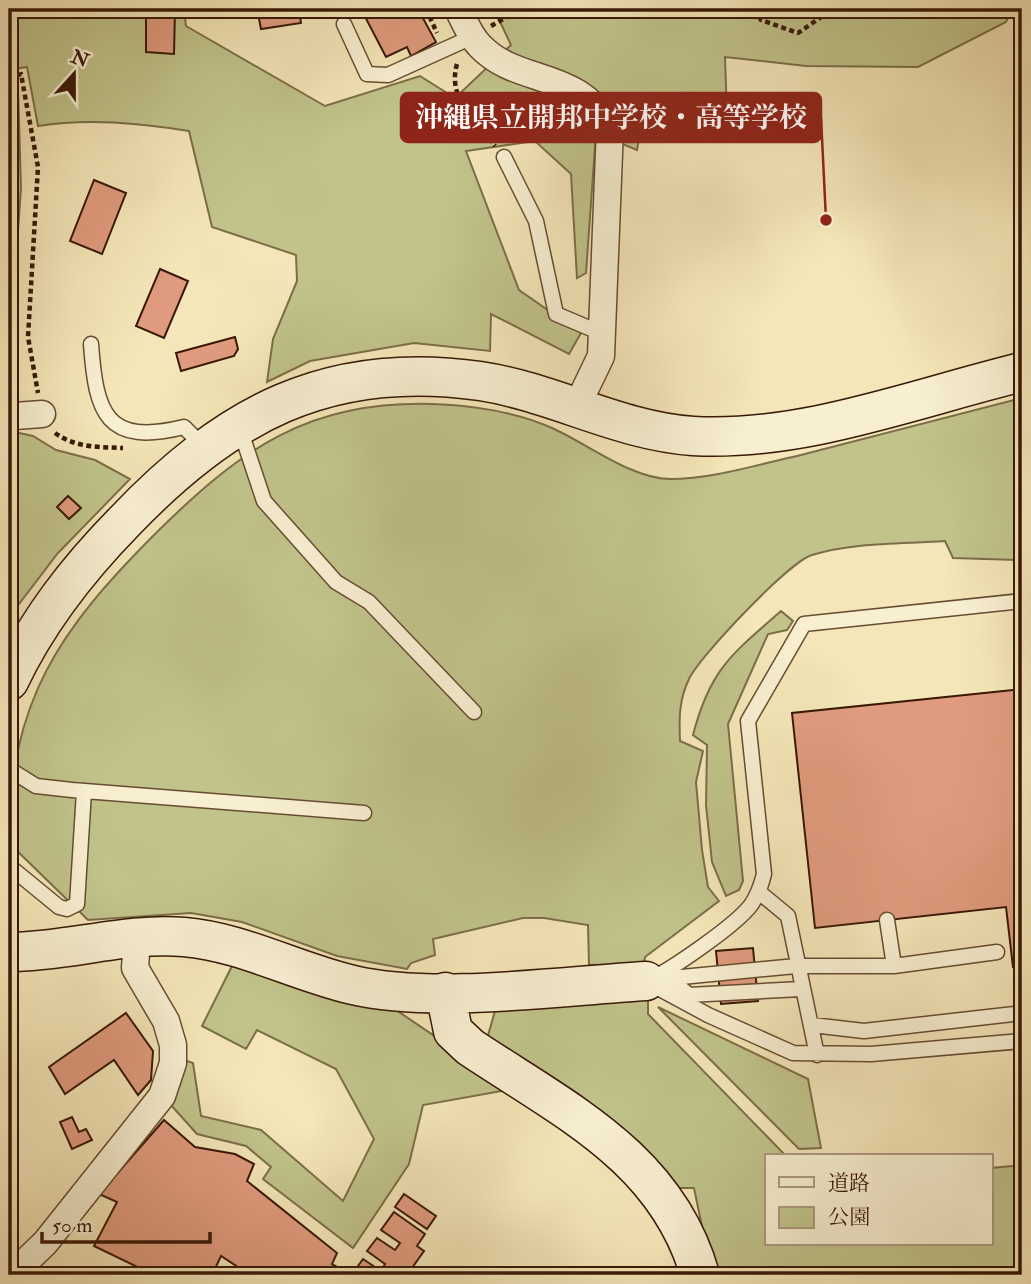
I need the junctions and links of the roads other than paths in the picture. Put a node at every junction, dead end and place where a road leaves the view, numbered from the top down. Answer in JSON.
{"nodes":[{"id":1,"x":458,"y":9,"type":"edge"},
{"id":2,"x":344,"y":24,"type":"dead end"},
{"id":3,"x":466,"y":40,"type":"junction"},
{"id":4,"x":504,"y":157,"type":"road end"},
{"id":5,"x":601,"y":333,"type":"junction"},
{"id":6,"x":91,"y":344,"type":"dead end"},
{"id":7,"x":1022,"y":372,"type":"edge"},
{"id":8,"x":577,"y":406,"type":"junction"},
{"id":9,"x":42,"y":414,"type":"road end"},
{"id":10,"x":15,"y":416,"type":"dead end"},
{"id":11,"x":238,"y":424,"type":"junction"},
{"id":12,"x":204,"y":447,"type":"junction"},
{"id":13,"x":1022,"y":601,"type":"edge"},
{"id":14,"x":9,"y":681,"type":"edge"},
{"id":15,"x":474,"y":712,"type":"dead end"},
{"id":16,"x":9,"y":769,"type":"edge"},
{"id":17,"x":84,"y":791,"type":"junction"},
{"id":18,"x":363,"y":813,"type":"dead end"},
{"id":19,"x":9,"y":866,"type":"edge"},
{"id":20,"x":759,"y":892,"type":"junction"},
{"id":21,"x":887,"y":920,"type":"dead end"},
{"id":22,"x":137,"y":938,"type":"junction"},
{"id":23,"x":9,"y":952,"type":"edge"},
{"id":24,"x":997,"y":952,"type":"dead end"},
{"id":25,"x":796,"y":966,"type":"junction"},
{"id":26,"x":894,"y":966,"type":"junction"},
{"id":27,"x":657,"y":980,"type":"junction"},
{"id":28,"x":802,"y":989,"type":"junction"},
{"id":29,"x":445,"y":992,"type":"junction"},
{"id":30,"x":1022,"y":1013,"type":"edge"},
{"id":31,"x":812,"y":1025,"type":"junction"},
{"id":32,"x":1022,"y":1041,"type":"edge"},
{"id":33,"x":817,"y":1055,"type":"junction"},
{"id":34,"x":9,"y":1270,"type":"edge"},
{"id":35,"x":700,"y":1275,"type":"edge"}],
"edges":[{"from":1,"to":3,"type":"street"},
{"from":2,"to":3,"type":"lane"},
{"from":3,"to":5,"type":"street"},
{"from":4,"to":5,"type":"lane"},
{"from":5,"to":8,"type":"street"},
{"from":6,"to":12,"type":"lane"},
{"from":7,"to":8,"type":"street"},
{"from":8,"to":11,"type":"street"},
{"from":9,"to":10,"type":"street"},
{"from":11,"to":12,"type":"street"},
{"from":11,"to":15,"type":"lane"},
{"from":12,"to":14,"type":"street"},
{"from":13,"to":20,"type":"lane"},
{"from":16,"to":17,"type":"lane"},
{"from":17,"to":18,"type":"lane"},
{"from":17,"to":19,"type":"lane"},
{"from":20,"to":25,"type":"lane"},
{"from":20,"to":27,"type":"lane"},
{"from":21,"to":26,"type":"lane"},
{"from":22,"to":23,"type":"street"},
{"from":22,"to":29,"type":"street"},
{"from":22,"to":34,"type":"street"},
{"from":24,"to":26,"type":"lane"},
{"from":25,"to":26,"type":"lane"},
{"from":25,"to":27,"type":"lane"},
{"from":25,"to":28,"type":"lane"},
{"from":27,"to":28,"type":"lane"},
{"from":27,"to":29,"type":"street"},
{"from":27,"to":33,"type":"lane"},
{"from":28,"to":31,"type":"lane"},
{"from":29,"to":35,"type":"street"},
{"from":30,"to":31,"type":"lane"},
{"from":31,"to":33,"type":"lane"},
{"from":32,"to":33,"type":"lane"}]}
